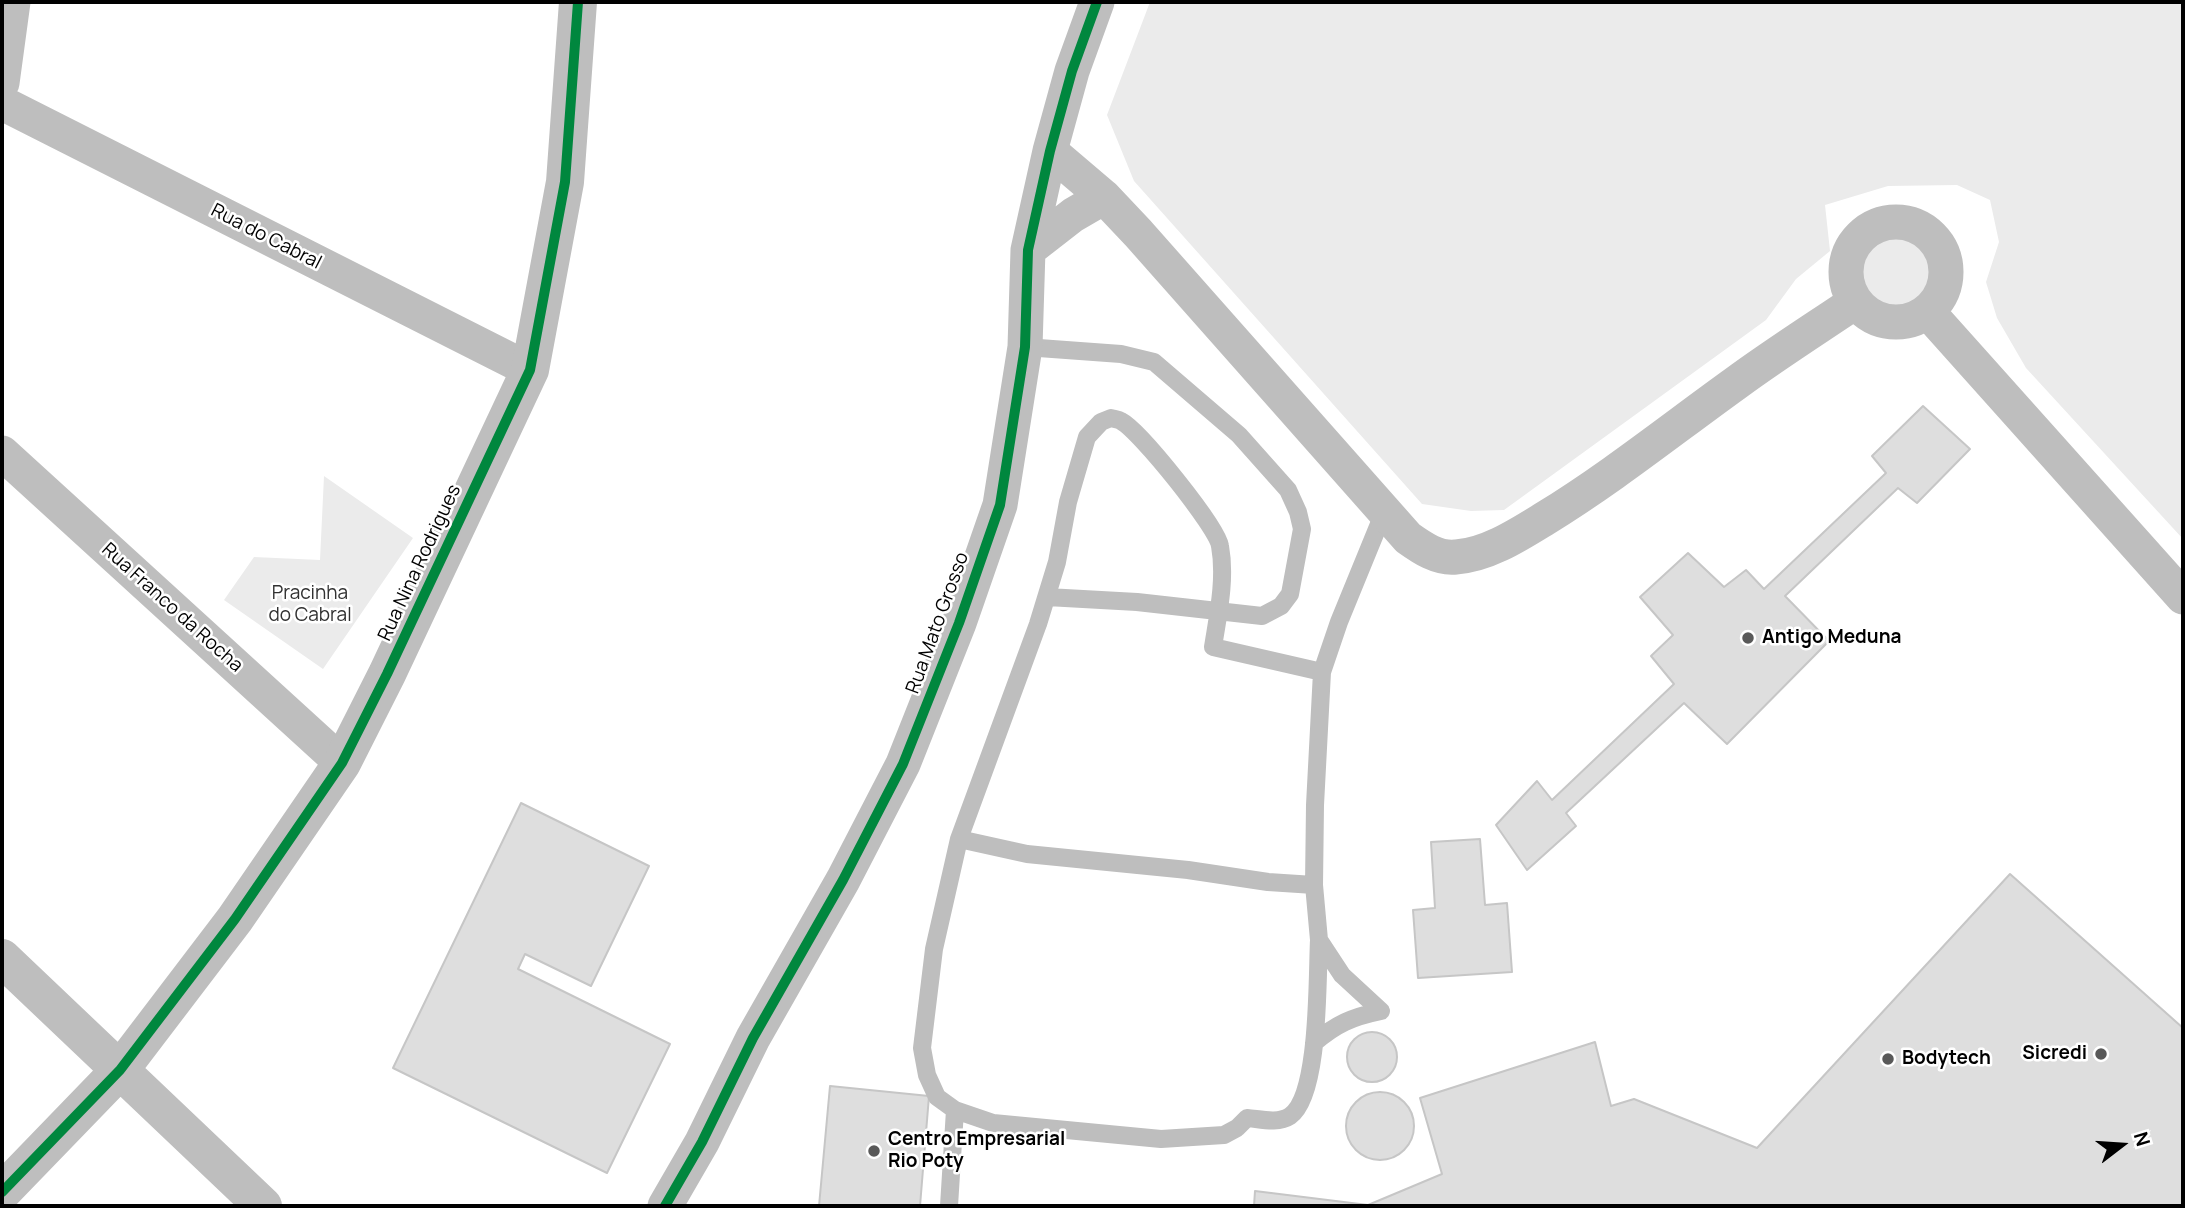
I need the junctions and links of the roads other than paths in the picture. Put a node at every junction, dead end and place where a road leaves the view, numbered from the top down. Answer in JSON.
{"nodes":[{"id":1,"x":13,"y":2,"type":"edge"},
{"id":2,"x":578,"y":2,"type":"edge"},
{"id":3,"x":1097,"y":2,"type":"edge"},
{"id":4,"x":2,"y":83,"type":"edge"},
{"id":5,"x":2,"y":103,"type":"edge"},
{"id":6,"x":1050,"y":150,"type":"junction"},
{"id":7,"x":1104,"y":197,"type":"junction"},
{"id":8,"x":1028,"y":250,"type":"junction"},
{"id":9,"x":1855,"y":302,"type":"junction"},
{"id":10,"x":1928,"y":312,"type":"junction"},
{"id":11,"x":1025,"y":347,"type":"junction"},
{"id":12,"x":530,"y":370,"type":"junction"},
{"id":13,"x":2,"y":453,"type":"edge"},
{"id":14,"x":1384,"y":512,"type":"junction"},
{"id":15,"x":1046,"y":597,"type":"junction"},
{"id":16,"x":2183,"y":597,"type":"edge"},
{"id":17,"x":1218,"y":611,"type":"junction"},
{"id":18,"x":1322,"y":672,"type":"junction"},
{"id":19,"x":342,"y":763,"type":"junction"},
{"id":20,"x":959,"y":839,"type":"junction"},
{"id":21,"x":1314,"y":885,"type":"junction"},
{"id":22,"x":1319,"y":940,"type":"junction"},
{"id":23,"x":2,"y":958,"type":"edge"},
{"id":24,"x":1314,"y":1043,"type":"junction"},
{"id":25,"x":120,"y":1069,"type":"junction"},
{"id":26,"x":955,"y":1110,"type":"junction"},
{"id":27,"x":702,"y":1142,"type":"junction"},
{"id":28,"x":2,"y":1192,"type":"edge"},
{"id":29,"x":263,"y":1206,"type":"edge"},
{"id":30,"x":665,"y":1206,"type":"edge"},
{"id":31,"x":692,"y":1206,"type":"edge"},
{"id":32,"x":949,"y":1206,"type":"edge"}],
"edges":[{"from":1,"to":4,"type":"street"},
{"from":2,"to":12,"type":"street","name":"Rua Nina Rodrigues"},
{"from":3,"to":6,"type":"street","name":"Rua Mato Grosso"},
{"from":5,"to":12,"type":"street","name":"Rua do Cabral"},
{"from":6,"to":7,"type":"street"},
{"from":6,"to":8,"type":"street","name":"Rua Mato Grosso"},
{"from":7,"to":8,"type":"street"},
{"from":7,"to":14,"type":"street"},
{"from":8,"to":11,"type":"street","name":"Rua Mato Grosso"},
{"from":9,"to":10,"type":"street"},
{"from":9,"to":10,"type":"street"},
{"from":9,"to":14,"type":"street"},
{"from":10,"to":16,"type":"street"},
{"from":11,"to":17,"type":"lane"},
{"from":11,"to":27,"type":"street","name":"Rua Mato Grosso"},
{"from":12,"to":19,"type":"street","name":"Rua Nina Rodrigues"},
{"from":13,"to":19,"type":"street","name":"Rua Franco da Rocha"},
{"from":14,"to":18,"type":"lane"},
{"from":15,"to":17,"type":"lane"},
{"from":15,"to":17,"type":"lane"},
{"from":15,"to":20,"type":"lane"},
{"from":17,"to":18,"type":"lane"},
{"from":18,"to":21,"type":"lane"},
{"from":19,"to":25,"type":"street","name":"Rua Nina Rodrigues"},
{"from":20,"to":21,"type":"lane"},
{"from":20,"to":26,"type":"lane"},
{"from":21,"to":22,"type":"lane"},
{"from":22,"to":24,"type":"lane"},
{"from":22,"to":24,"type":"lane"},
{"from":23,"to":25,"type":"street"},
{"from":24,"to":26,"type":"lane"},
{"from":25,"to":28,"type":"street","name":"Rua Nina Rodrigues"},
{"from":25,"to":29,"type":"street"},
{"from":26,"to":32,"type":"lane"},
{"from":27,"to":30,"type":"street","name":"Rua Mato Grosso"},
{"from":27,"to":31,"type":"street","name":"Rua Mato Grosso"}]}
